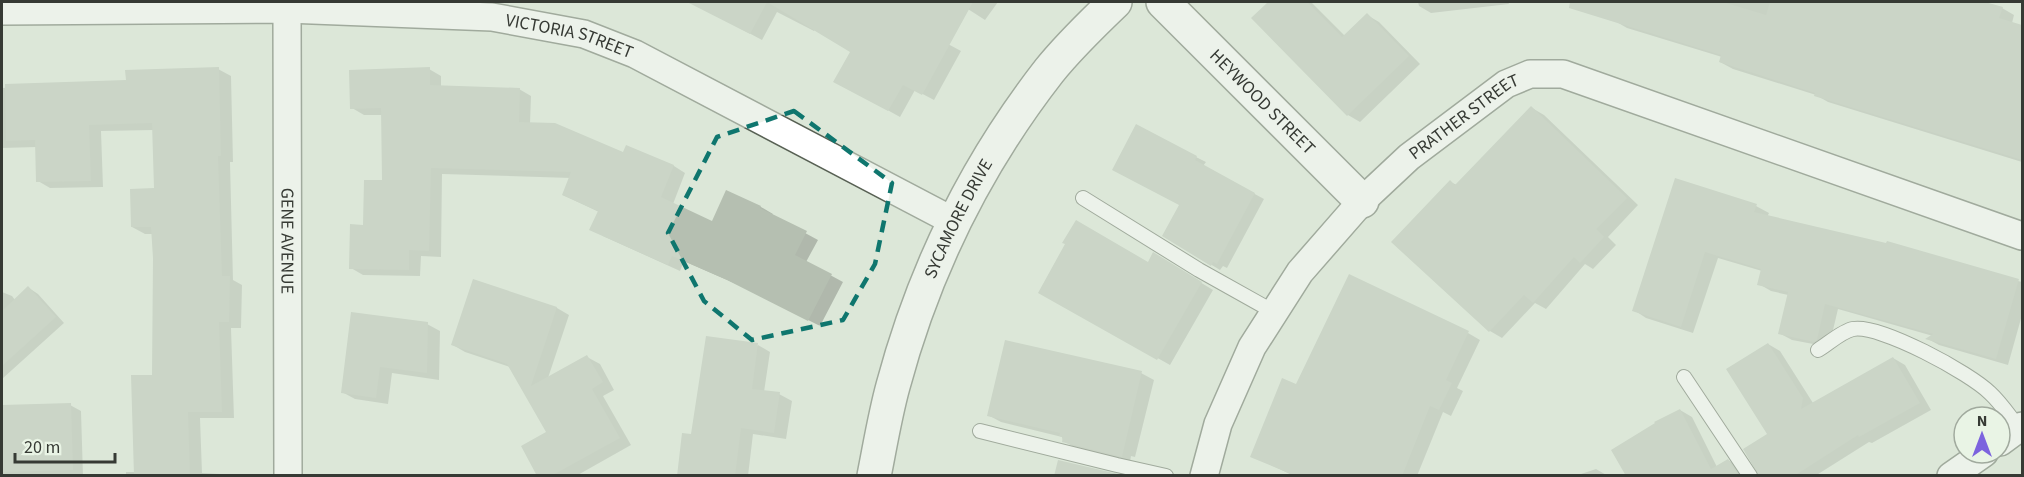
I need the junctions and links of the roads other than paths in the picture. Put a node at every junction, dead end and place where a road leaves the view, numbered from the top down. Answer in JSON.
{"nodes":[{"id":1,"x":1115,"y":2,"type":"edge"},
{"id":2,"x":1163,"y":2,"type":"edge"},
{"id":3,"x":287,"y":9,"type":"junction"},
{"id":4,"x":2,"y":11,"type":"edge"},
{"id":5,"x":1083,"y":198,"type":"dead end"},
{"id":6,"x":1362,"y":201,"type":"junction"},
{"id":7,"x":953,"y":221,"type":"junction"},
{"id":8,"x":2022,"y":236,"type":"edge"},
{"id":9,"x":1275,"y":312,"type":"junction"},
{"id":10,"x":1818,"y":350,"type":"dead end"},
{"id":11,"x":1684,"y":377,"type":"dead end"},
{"id":12,"x":980,"y":431,"type":"dead end"},
{"id":13,"x":2014,"y":432,"type":"edge"},
{"id":14,"x":1967,"y":465,"type":"edge"},
{"id":15,"x":288,"y":476,"type":"edge"},
{"id":16,"x":874,"y":476,"type":"edge"},
{"id":17,"x":1166,"y":476,"type":"edge"},
{"id":18,"x":1204,"y":476,"type":"edge"},
{"id":19,"x":1750,"y":476,"type":"edge"},
{"id":20,"x":1951,"y":476,"type":"edge"}],
"edges":[{"from":1,"to":7,"type":"main road","name":"SYCAMORE DRIVE"},
{"from":2,"to":6,"type":"main road","name":"HEYWOOD STREET"},
{"from":3,"to":4,"type":"street","name":"VICTORIA STREET"},
{"from":3,"to":7,"type":"street","name":"VICTORIA STREET"},
{"from":3,"to":15,"type":"street","name":"GENE AVENUE"},
{"from":5,"to":9,"type":"lane"},
{"from":6,"to":8,"type":"street","name":"PRATHER STREET"},
{"from":6,"to":9,"type":"street","name":"PRATHER STREET"},
{"from":7,"to":16,"type":"main road","name":"SYCAMORE DRIVE"},
{"from":9,"to":18,"type":"street","name":"PRATHER STREET"},
{"from":10,"to":13,"type":"lane"},
{"from":11,"to":19,"type":"lane"},
{"from":12,"to":17,"type":"lane"},
{"from":14,"to":20,"type":"street"}]}
